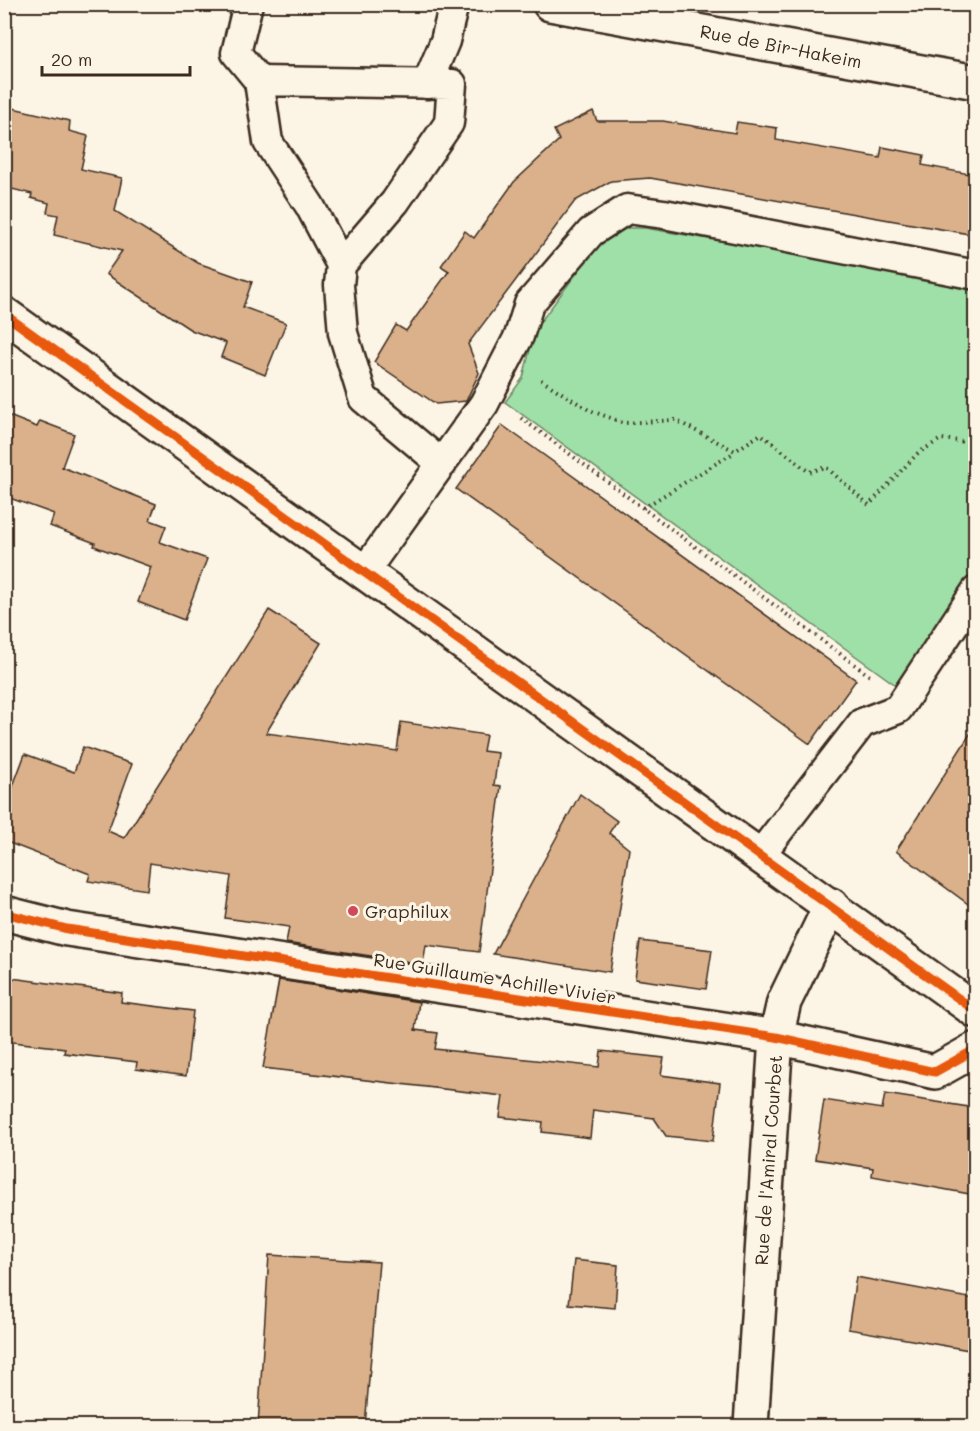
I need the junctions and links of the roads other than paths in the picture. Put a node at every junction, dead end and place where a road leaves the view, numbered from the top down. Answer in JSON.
{"nodes":[{"id":1,"x":248,"y":4,"type":"edge"},
{"id":2,"x":454,"y":4,"type":"edge"},
{"id":3,"x":550,"y":4,"type":"edge"},
{"id":4,"x":632,"y":12,"type":"edge"},
{"id":5,"x":259,"y":81,"type":"junction"},
{"id":6,"x":975,"y":82,"type":"edge"},
{"id":7,"x":427,"y":84,"type":"junction"},
{"id":8,"x":341,"y":265,"type":"junction"},
{"id":9,"x":975,"y":275,"type":"edge"},
{"id":10,"x":4,"y":314,"type":"edge"},
{"id":11,"x":442,"y":464,"type":"junction"},
{"id":12,"x":364,"y":572,"type":"junction"},
{"id":13,"x":975,"y":591,"type":"edge"},
{"id":14,"x":760,"y":855,"type":"junction"},
{"id":15,"x":831,"y":905,"type":"junction"},
{"id":16,"x":4,"y":913,"type":"edge"},
{"id":17,"x":975,"y":1011,"type":"edge"},
{"id":18,"x":776,"y":1037,"type":"junction"},
{"id":19,"x":975,"y":1049,"type":"edge"},
{"id":20,"x":751,"y":1426,"type":"edge"}],
"edges":[{"from":1,"to":5,"type":"lane"},
{"from":2,"to":7,"type":"lane"},
{"from":3,"to":4,"type":"street","name":"Rue de Bir-Hakeim"},
{"from":4,"to":6,"type":"street","name":"Rue de Bir-Hakeim"},
{"from":5,"to":7,"type":"lane"},
{"from":5,"to":8,"type":"lane"},
{"from":7,"to":8,"type":"lane"},
{"from":8,"to":11,"type":"lane"},
{"from":9,"to":11,"type":"lane"},
{"from":10,"to":12,"type":"street"},
{"from":11,"to":12,"type":"lane"},
{"from":12,"to":14,"type":"street"},
{"from":13,"to":14,"type":"lane"},
{"from":14,"to":15,"type":"street"},
{"from":15,"to":17,"type":"street"},
{"from":15,"to":18,"type":"street","name":"Rue de l'Amiral Courbet"},
{"from":16,"to":18,"type":"street","name":"Rue Guillaume Achille Vivier"},
{"from":18,"to":19,"type":"street","name":"Rue Guillaume Achille Vivier"},
{"from":18,"to":20,"type":"street","name":"Rue de l'Amiral Courbet"}]}
